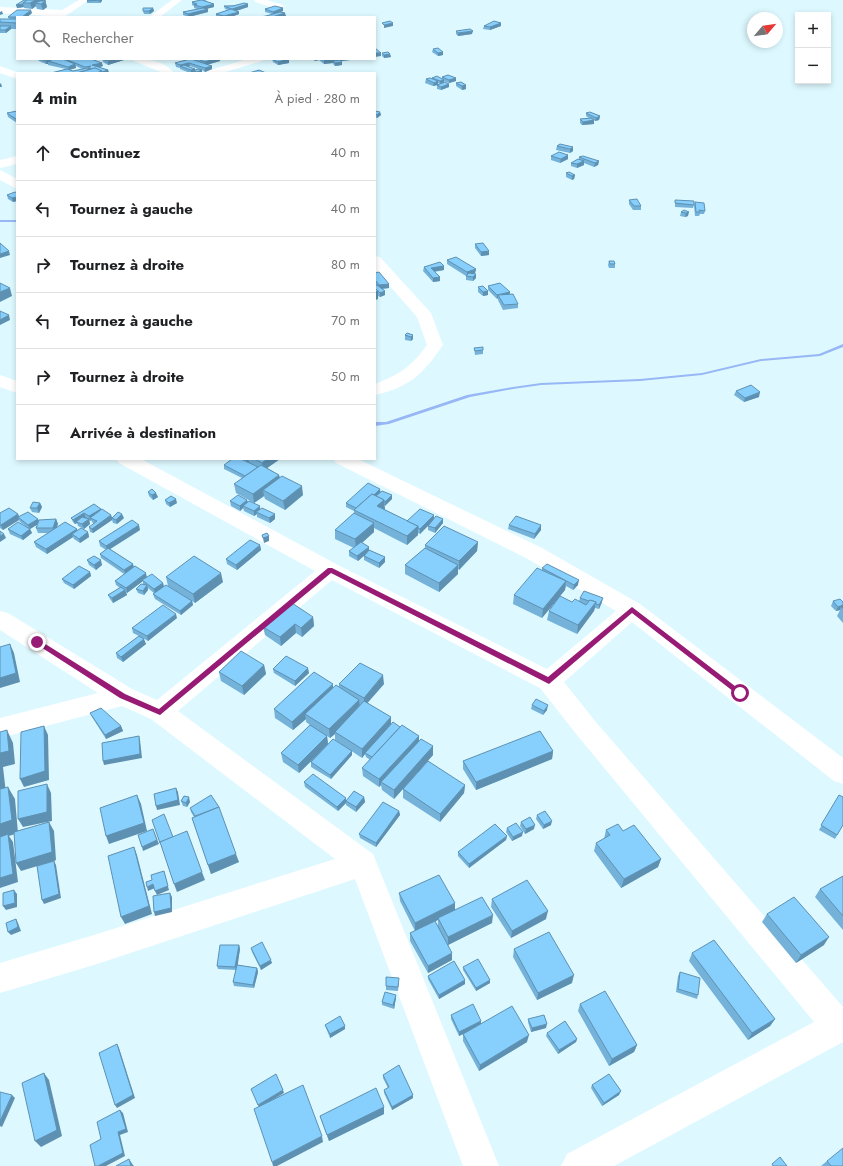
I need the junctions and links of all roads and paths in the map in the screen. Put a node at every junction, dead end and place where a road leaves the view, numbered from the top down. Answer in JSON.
{"nodes":[{"id":1,"x":85,"y":0,"type":"edge"},
{"id":2,"x":178,"y":0,"type":"edge"},
{"id":3,"x":258,"y":0,"type":"edge"},
{"id":4,"x":280,"y":7,"type":"edge"},
{"id":5,"x":0,"y":10,"type":"edge"},
{"id":6,"x":61,"y":15,"type":"edge"},
{"id":7,"x":155,"y":16,"type":"edge"},
{"id":8,"x":169,"y":16,"type":"edge"},
{"id":9,"x":141,"y":60,"type":"edge"},
{"id":10,"x":255,"y":60,"type":"edge"},
{"id":11,"x":0,"y":68,"type":"edge"},
{"id":12,"x":169,"y":72,"type":"edge"},
{"id":13,"x":214,"y":72,"type":"edge"},
{"id":14,"x":16,"y":76,"type":"edge"},
{"id":15,"x":16,"y":160,"type":"edge"},
{"id":16,"x":0,"y":164,"type":"edge"},
{"id":17,"x":0,"y":174,"type":"edge"},
{"id":18,"x":16,"y":184,"type":"edge"},
{"id":19,"x":376,"y":261,"type":"edge"},
{"id":20,"x":0,"y":380,"type":"edge"},
{"id":21,"x":16,"y":388,"type":"edge"},
{"id":22,"x":376,"y":390,"type":"edge"},
{"id":23,"x":157,"y":460,"type":"edge"},
{"id":24,"x":345,"y":460,"type":"edge"},
{"id":25,"x":135,"y":464,"type":"edge"},
{"id":26,"x":330,"y":570,"type":"junction"},
{"id":27,"x":632,"y":610,"type":"junction"},
{"id":28,"x":0,"y":618,"type":"edge"},
{"id":29,"x":549,"y":681,"type":"junction"},
{"id":30,"x":122,"y":696,"type":"junction"},
{"id":31,"x":160,"y":712,"type":"junction"},
{"id":32,"x":0,"y":728,"type":"edge"},
{"id":33,"x":843,"y":773,"type":"edge"},
{"id":34,"x":363,"y":863,"type":"junction"},
{"id":35,"x":0,"y":978,"type":"edge"},
{"id":36,"x":840,"y":1025,"type":"edge"},
{"id":37,"x":481,"y":1166,"type":"edge"},
{"id":38,"x":579,"y":1166,"type":"edge"}],
"edges":[{"from":1,"to":6,"type":"street"},
{"from":2,"to":7,"type":"street"},
{"from":3,"to":4,"type":"street"},
{"from":5,"to":6,"type":"street"},
{"from":7,"to":8,"type":"street"},
{"from":9,"to":12,"type":"street"},
{"from":10,"to":13,"type":"street"},
{"from":11,"to":14,"type":"street"},
{"from":15,"to":16,"type":"street"},
{"from":17,"to":18,"type":"street"},
{"from":19,"to":22,"type":"street"},
{"from":20,"to":21,"type":"street"},
{"from":23,"to":25,"type":"street"},
{"from":24,"to":27,"type":"street"},
{"from":25,"to":26,"type":"street"},
{"from":26,"to":29,"type":"street"},
{"from":26,"to":31,"type":"street"},
{"from":27,"to":29,"type":"street"},
{"from":27,"to":33,"type":"street"},
{"from":28,"to":30,"type":"street"},
{"from":29,"to":36,"type":"street"},
{"from":30,"to":31,"type":"street"},
{"from":30,"to":32,"type":"street"},
{"from":31,"to":34,"type":"street"},
{"from":34,"to":35,"type":"street"},
{"from":34,"to":37,"type":"street"},
{"from":36,"to":38,"type":"street"}]}
